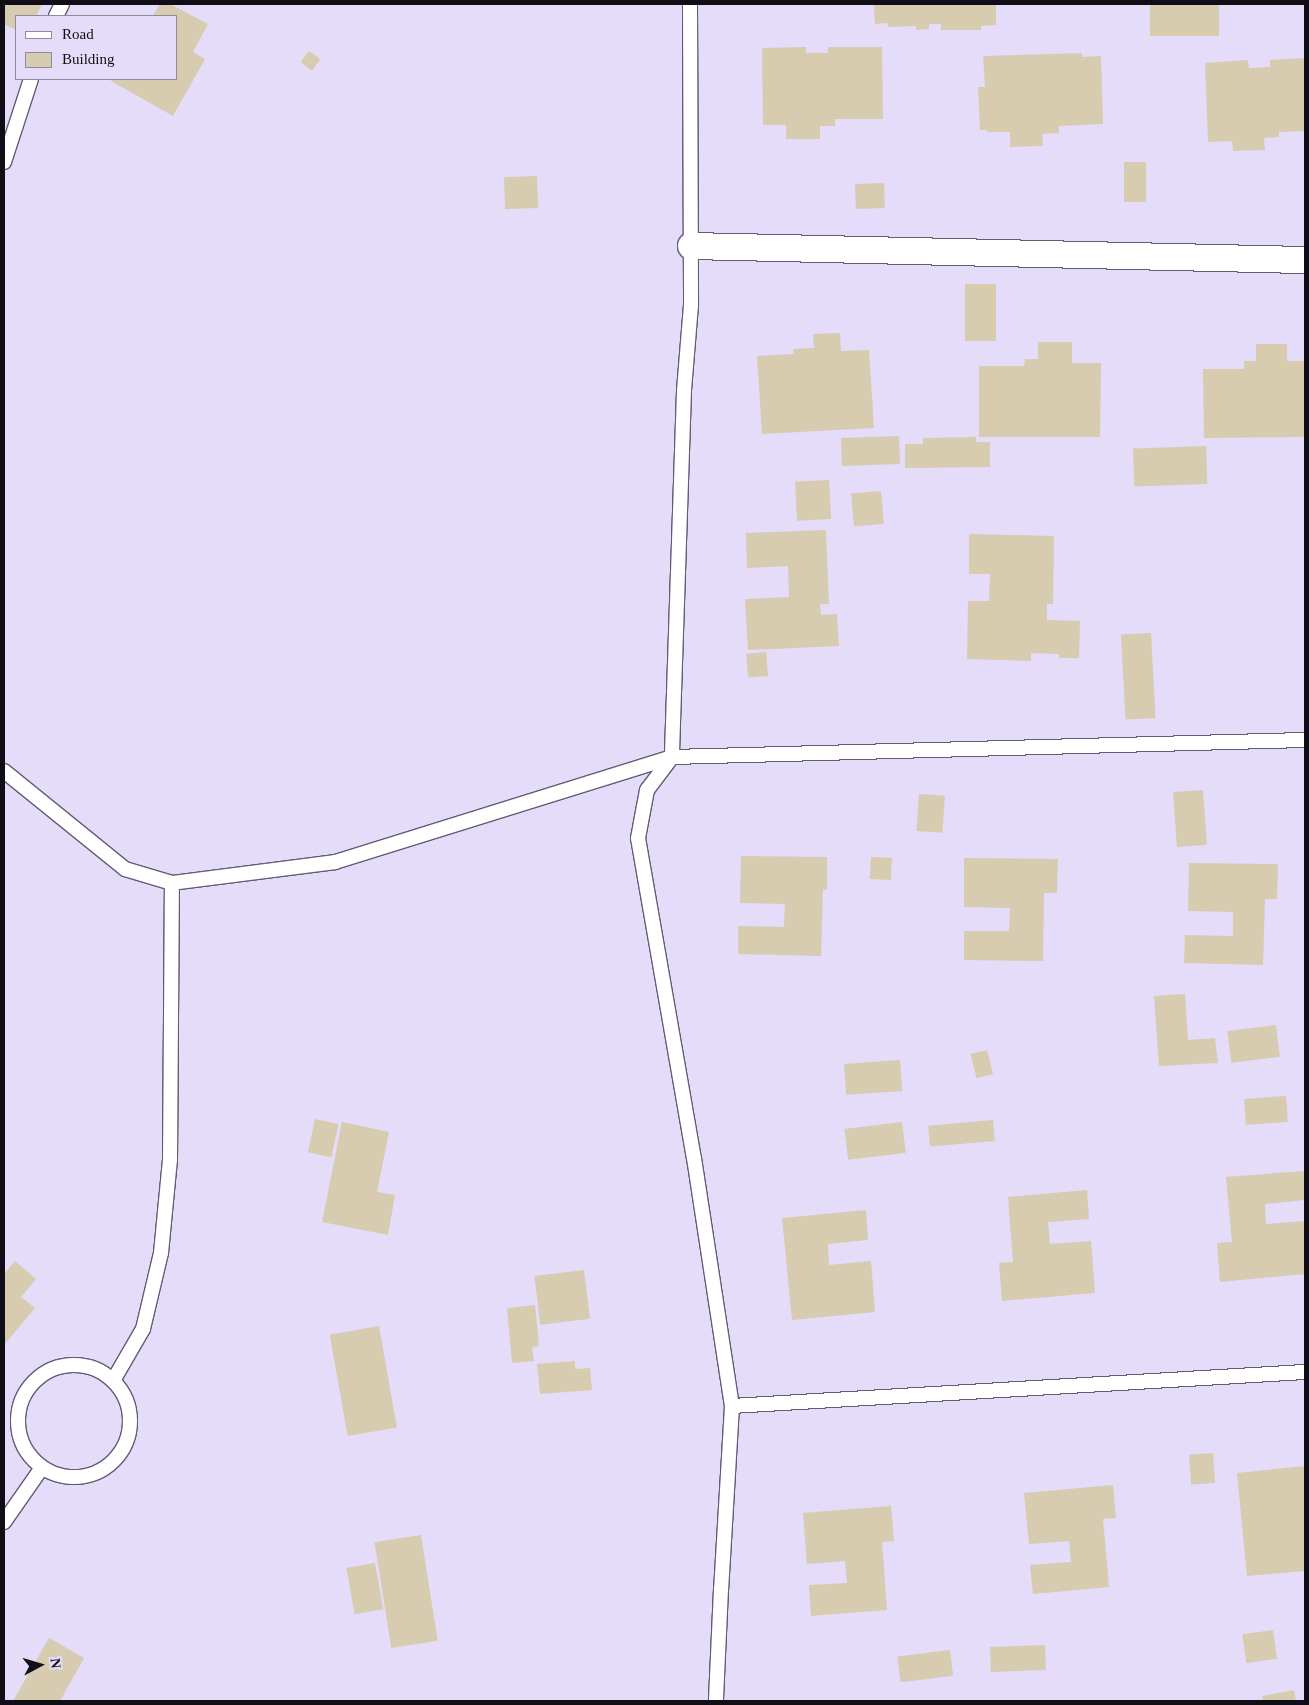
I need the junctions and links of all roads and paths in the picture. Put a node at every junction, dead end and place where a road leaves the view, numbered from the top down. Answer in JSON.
{"nodes":[{"id":1,"x":690,"y":4,"type":"edge"},
{"id":2,"x":31,"y":80,"type":"edge"},
{"id":3,"x":4,"y":162,"type":"edge"},
{"id":4,"x":691,"y":246,"type":"junction"},
{"id":5,"x":1305,"y":260,"type":"edge"},
{"id":6,"x":1305,"y":740,"type":"edge"},
{"id":7,"x":672,"y":757,"type":"junction"},
{"id":8,"x":4,"y":771,"type":"edge"},
{"id":9,"x":172,"y":883,"type":"junction"},
{"id":10,"x":1305,"y":1372,"type":"edge"},
{"id":11,"x":114,"y":1379,"type":"junction"},
{"id":12,"x":732,"y":1406,"type":"junction"},
{"id":13,"x":42,"y":1469,"type":"junction"},
{"id":14,"x":4,"y":1522,"type":"edge"},
{"id":15,"x":716,"y":1701,"type":"edge"}],
"edges":[{"from":1,"to":4,"type":"lane"},
{"from":2,"to":3,"type":"lane"},
{"from":4,"to":5,"type":"street"},
{"from":4,"to":7,"type":"lane"},
{"from":6,"to":7,"type":"lane"},
{"from":7,"to":9,"type":"lane"},
{"from":7,"to":12,"type":"lane"},
{"from":8,"to":9,"type":"lane"},
{"from":9,"to":11,"type":"lane"},
{"from":10,"to":12,"type":"lane"},
{"from":11,"to":13,"type":"lane"},
{"from":11,"to":13,"type":"lane"},
{"from":12,"to":15,"type":"lane"},
{"from":13,"to":14,"type":"lane"}]}
